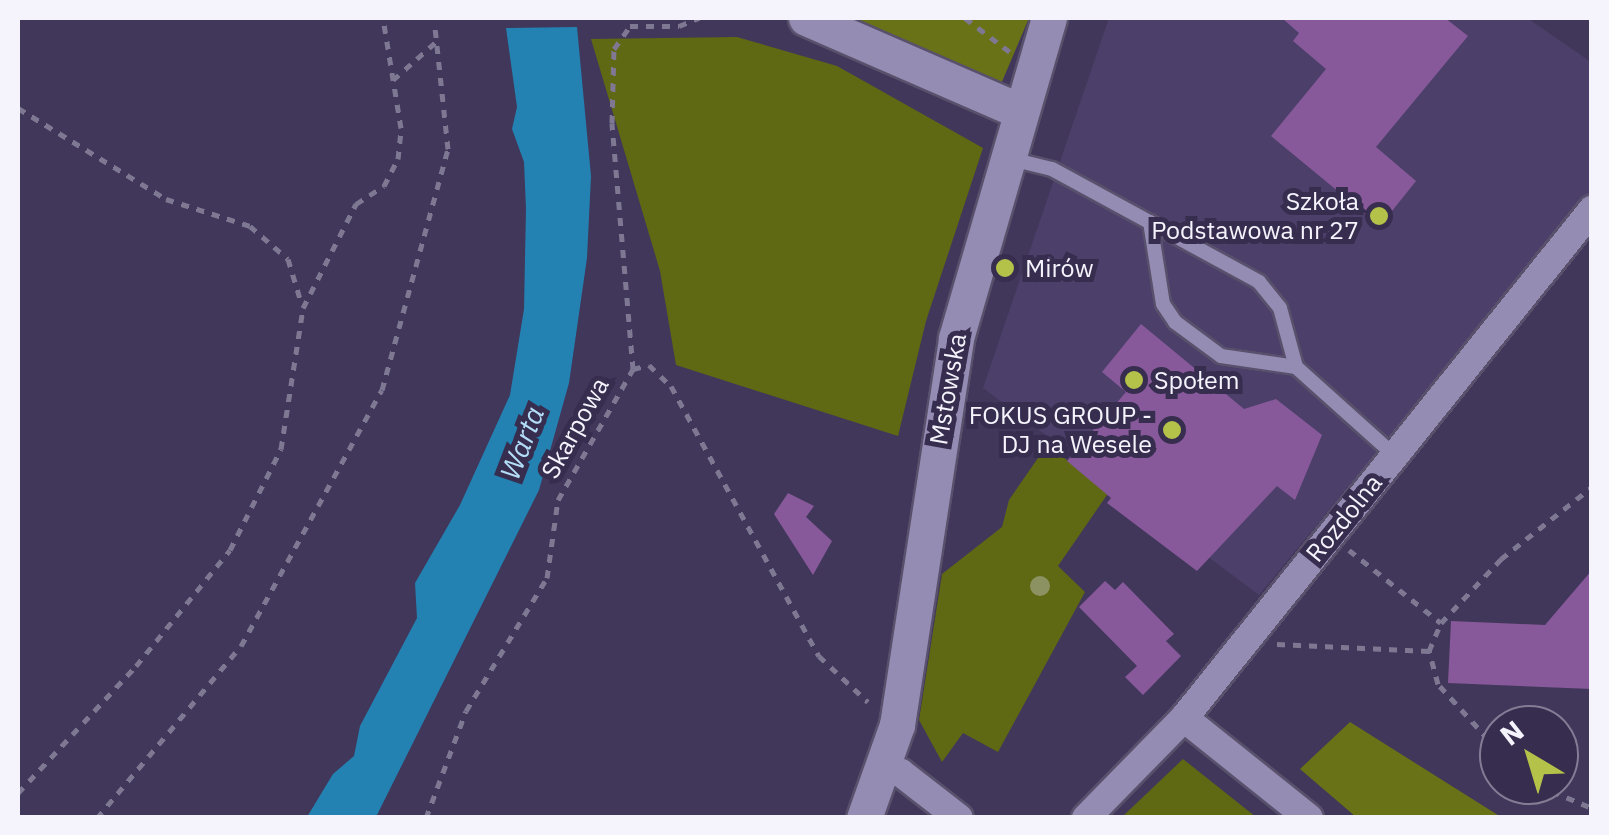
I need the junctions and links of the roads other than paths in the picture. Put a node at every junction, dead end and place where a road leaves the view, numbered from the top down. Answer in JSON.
{"nodes":[{"id":1,"x":806,"y":18,"type":"edge"},
{"id":2,"x":1049,"y":18,"type":"edge"},
{"id":3,"x":1018,"y":110,"type":"junction"},
{"id":4,"x":1005,"y":157,"type":"junction"},
{"id":5,"x":1592,"y":210,"type":"edge"},
{"id":6,"x":1150,"y":222,"type":"junction"},
{"id":7,"x":1296,"y":367,"type":"junction"},
{"id":8,"x":1394,"y":455,"type":"junction"},
{"id":9,"x":1184,"y":718,"type":"junction"},
{"id":10,"x":886,"y":770,"type":"junction"},
{"id":11,"x":864,"y":818,"type":"edge"},
{"id":12,"x":959,"y":818,"type":"edge"},
{"id":13,"x":1086,"y":818,"type":"edge"},
{"id":14,"x":1310,"y":818,"type":"edge"}],
"edges":[{"from":1,"to":3,"type":"street"},
{"from":2,"to":3,"type":"street","name":"Mstowska"},
{"from":3,"to":4,"type":"street","name":"Mstowska"},
{"from":4,"to":6,"type":"lane"},
{"from":4,"to":10,"type":"street","name":"Mstowska"},
{"from":5,"to":8,"type":"street","name":"Rozdolna"},
{"from":6,"to":7,"type":"lane"},
{"from":6,"to":7,"type":"lane"},
{"from":7,"to":8,"type":"lane"},
{"from":8,"to":9,"type":"street","name":"Rozdolna"},
{"from":9,"to":13,"type":"street","name":"Rozdolna"},
{"from":9,"to":14,"type":"street"},
{"from":10,"to":11,"type":"street","name":"Mstowska"},
{"from":10,"to":12,"type":"street"}]}
